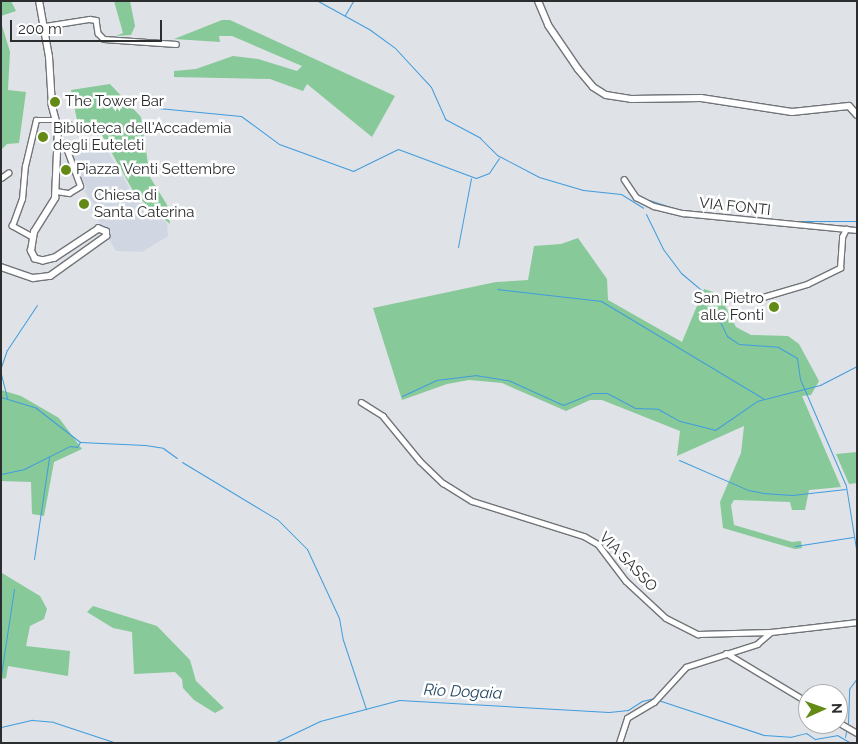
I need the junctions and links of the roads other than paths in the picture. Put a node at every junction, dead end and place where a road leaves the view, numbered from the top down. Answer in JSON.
{"nodes":[{"id":1,"x":39,"y":1,"type":"edge"},
{"id":2,"x":538,"y":1,"type":"edge"},
{"id":3,"x":45,"y":26,"type":"junction"},
{"id":4,"x":176,"y":44,"type":"dead end"},
{"id":5,"x":855,"y":106,"type":"edge"},
{"id":6,"x":857,"y":115,"type":"edge"},
{"id":7,"x":56,"y":120,"type":"junction"},
{"id":8,"x":58,"y":141,"type":"junction"},
{"id":9,"x":8,"y":173,"type":"dead end"},
{"id":10,"x":1,"y":178,"type":"edge"},
{"id":11,"x":624,"y":179,"type":"dead end"},
{"id":12,"x":56,"y":191,"type":"junction"},
{"id":13,"x":846,"y":229,"type":"junction"},
{"id":14,"x":857,"y":230,"type":"edge"},
{"id":15,"x":32,"y":237,"type":"junction"},
{"id":16,"x":1,"y":267,"type":"edge"},
{"id":17,"x":763,"y":297,"type":"dead end"},
{"id":18,"x":361,"y":402,"type":"dead end"},
{"id":19,"x":857,"y":622,"type":"edge"},
{"id":20,"x":771,"y":632,"type":"junction"},
{"id":21,"x":726,"y":653,"type":"junction"},
{"id":22,"x":798,"y":696,"type":"edge"},
{"id":23,"x":620,"y":743,"type":"edge"}],
"edges":[{"from":1,"to":3,"type":"street"},
{"from":2,"to":5,"type":"main road"},
{"from":3,"to":4,"type":"street"},
{"from":3,"to":7,"type":"street"},
{"from":5,"to":6,"type":"main road"},
{"from":7,"to":8,"type":"street"},
{"from":7,"to":15,"type":"street"},
{"from":8,"to":12,"type":"street"},
{"from":8,"to":12,"type":"street"},
{"from":9,"to":10,"type":"street"},
{"from":11,"to":13,"type":"street","name":"VIA FONTI"},
{"from":12,"to":15,"type":"street"},
{"from":13,"to":14,"type":"street","name":"VIA FONTI"},
{"from":13,"to":17,"type":"street"},
{"from":15,"to":16,"type":"street"},
{"from":18,"to":20,"type":"street","name":"VIA SASSO"},
{"from":19,"to":20,"type":"street","name":"VIA SASSO"},
{"from":20,"to":21,"type":"street"},
{"from":21,"to":22,"type":"street"},
{"from":21,"to":23,"type":"street"}]}
